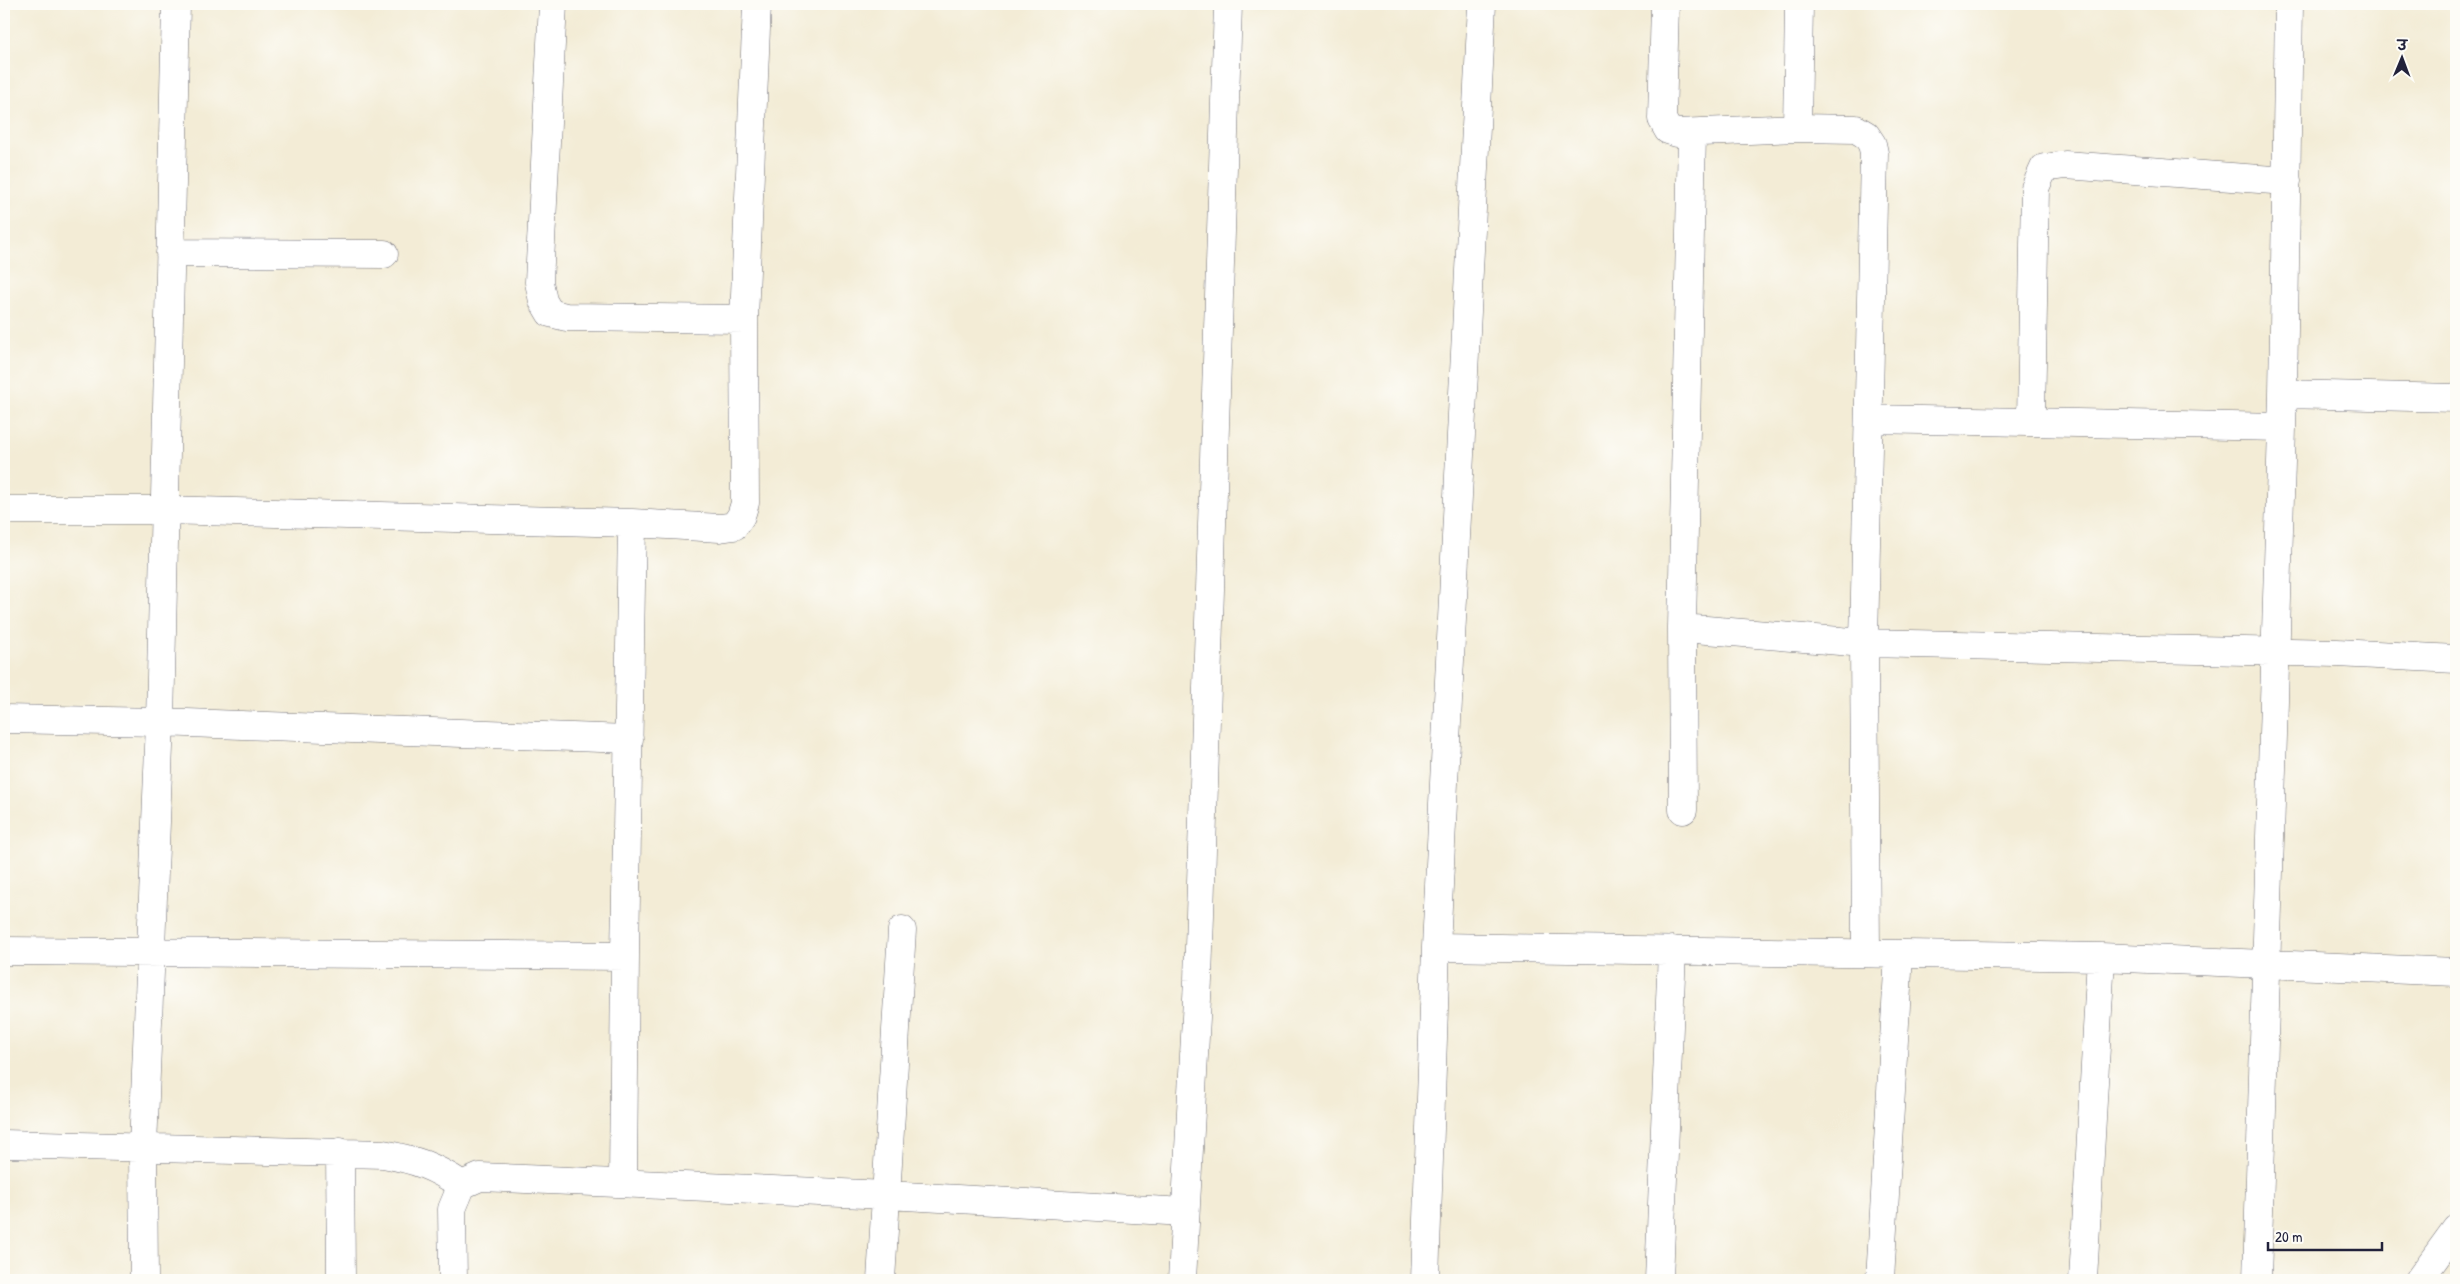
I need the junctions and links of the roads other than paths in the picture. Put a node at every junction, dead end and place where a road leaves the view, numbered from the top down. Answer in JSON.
{"nodes":[{"id":1,"x":176,"y":4,"type":"edge"},
{"id":2,"x":552,"y":4,"type":"edge"},
{"id":3,"x":756,"y":4,"type":"edge"},
{"id":4,"x":1228,"y":4,"type":"edge"},
{"id":5,"x":1482,"y":4,"type":"edge"},
{"id":6,"x":1665,"y":4,"type":"edge"},
{"id":7,"x":1799,"y":4,"type":"edge"},
{"id":8,"x":2289,"y":4,"type":"edge"},
{"id":9,"x":1797,"y":128,"type":"junction"},
{"id":10,"x":1692,"y":133,"type":"junction"},
{"id":11,"x":2287,"y":181,"type":"junction"},
{"id":12,"x":170,"y":253,"type":"junction"},
{"id":13,"x":384,"y":254,"type":"dead end"},
{"id":14,"x":744,"y":319,"type":"junction"},
{"id":15,"x":2283,"y":394,"type":"junction"},
{"id":16,"x":2456,"y":398,"type":"edge"},
{"id":17,"x":1869,"y":418,"type":"junction"},
{"id":18,"x":2031,"y":421,"type":"junction"},
{"id":19,"x":2282,"y":427,"type":"junction"},
{"id":20,"x":4,"y":510,"type":"edge"},
{"id":21,"x":164,"y":510,"type":"junction"},
{"id":22,"x":632,"y":523,"type":"junction"},
{"id":23,"x":1682,"y":628,"type":"junction"},
{"id":24,"x":1864,"y":643,"type":"junction"},
{"id":25,"x":2274,"y":652,"type":"junction"},
{"id":26,"x":2456,"y":659,"type":"edge"},
{"id":27,"x":4,"y":719,"type":"edge"},
{"id":28,"x":160,"y":722,"type":"junction"},
{"id":29,"x":628,"y":738,"type":"junction"},
{"id":30,"x":1683,"y":810,"type":"dead end"},
{"id":31,"x":902,"y":930,"type":"dead end"},
{"id":32,"x":1436,"y":947,"type":"junction"},
{"id":33,"x":1672,"y":950,"type":"junction"},
{"id":34,"x":4,"y":951,"type":"edge"},
{"id":35,"x":151,"y":951,"type":"junction"},
{"id":36,"x":1866,"y":953,"type":"junction"},
{"id":37,"x":1899,"y":954,"type":"junction"},
{"id":38,"x":625,"y":956,"type":"junction"},
{"id":39,"x":2101,"y":957,"type":"junction"},
{"id":40,"x":2266,"y":965,"type":"junction"},
{"id":41,"x":2456,"y":972,"type":"edge"},
{"id":42,"x":4,"y":1144,"type":"edge"},
{"id":43,"x":143,"y":1147,"type":"junction"},
{"id":44,"x":340,"y":1152,"type":"junction"},
{"id":45,"x":624,"y":1183,"type":"junction"},
{"id":46,"x":462,"y":1185,"type":"junction"},
{"id":47,"x":887,"y":1195,"type":"junction"},
{"id":48,"x":1185,"y":1212,"type":"junction"},
{"id":49,"x":2456,"y":1229,"type":"edge"},
{"id":50,"x":144,"y":1280,"type":"edge"},
{"id":51,"x":342,"y":1280,"type":"edge"},
{"id":52,"x":453,"y":1280,"type":"edge"},
{"id":53,"x":881,"y":1280,"type":"edge"},
{"id":54,"x":1182,"y":1280,"type":"edge"},
{"id":55,"x":1425,"y":1280,"type":"edge"},
{"id":56,"x":1659,"y":1280,"type":"edge"},
{"id":57,"x":1880,"y":1280,"type":"edge"},
{"id":58,"x":2083,"y":1280,"type":"edge"},
{"id":59,"x":2256,"y":1280,"type":"edge"},
{"id":60,"x":2419,"y":1280,"type":"edge"}],
"edges":[{"from":1,"to":12,"type":"street"},
{"from":2,"to":14,"type":"street"},
{"from":3,"to":14,"type":"street"},
{"from":4,"to":48,"type":"street"},
{"from":5,"to":32,"type":"street"},
{"from":6,"to":10,"type":"street"},
{"from":7,"to":9,"type":"street"},
{"from":8,"to":11,"type":"street"},
{"from":9,"to":10,"type":"street"},
{"from":9,"to":17,"type":"street"},
{"from":10,"to":23,"type":"street"},
{"from":11,"to":15,"type":"street"},
{"from":11,"to":18,"type":"street"},
{"from":12,"to":13,"type":"street"},
{"from":12,"to":21,"type":"street"},
{"from":14,"to":22,"type":"street"},
{"from":15,"to":16,"type":"street"},
{"from":15,"to":19,"type":"street"},
{"from":17,"to":18,"type":"street"},
{"from":17,"to":24,"type":"street"},
{"from":18,"to":19,"type":"street"},
{"from":19,"to":25,"type":"street"},
{"from":20,"to":21,"type":"street"},
{"from":21,"to":22,"type":"street"},
{"from":21,"to":28,"type":"street"},
{"from":22,"to":29,"type":"street"},
{"from":23,"to":24,"type":"street"},
{"from":23,"to":30,"type":"street"},
{"from":24,"to":25,"type":"street"},
{"from":24,"to":36,"type":"street"},
{"from":25,"to":26,"type":"street"},
{"from":25,"to":40,"type":"street"},
{"from":27,"to":28,"type":"street"},
{"from":28,"to":29,"type":"street"},
{"from":28,"to":35,"type":"street"},
{"from":29,"to":38,"type":"street"},
{"from":31,"to":47,"type":"street"},
{"from":32,"to":33,"type":"street"},
{"from":32,"to":55,"type":"street"},
{"from":33,"to":36,"type":"street"},
{"from":33,"to":56,"type":"street"},
{"from":34,"to":35,"type":"street"},
{"from":35,"to":38,"type":"street"},
{"from":35,"to":43,"type":"street"},
{"from":36,"to":37,"type":"street"},
{"from":37,"to":39,"type":"street"},
{"from":37,"to":57,"type":"street"},
{"from":38,"to":45,"type":"street"},
{"from":39,"to":40,"type":"street"},
{"from":39,"to":58,"type":"street"},
{"from":40,"to":41,"type":"street"},
{"from":40,"to":59,"type":"street"},
{"from":42,"to":43,"type":"street"},
{"from":43,"to":44,"type":"street"},
{"from":43,"to":50,"type":"street"},
{"from":44,"to":46,"type":"street"},
{"from":44,"to":51,"type":"street"},
{"from":45,"to":46,"type":"street"},
{"from":45,"to":47,"type":"street"},
{"from":46,"to":52,"type":"street"},
{"from":47,"to":48,"type":"street"},
{"from":47,"to":53,"type":"street"},
{"from":48,"to":54,"type":"street"},
{"from":49,"to":60,"type":"street"}]}
